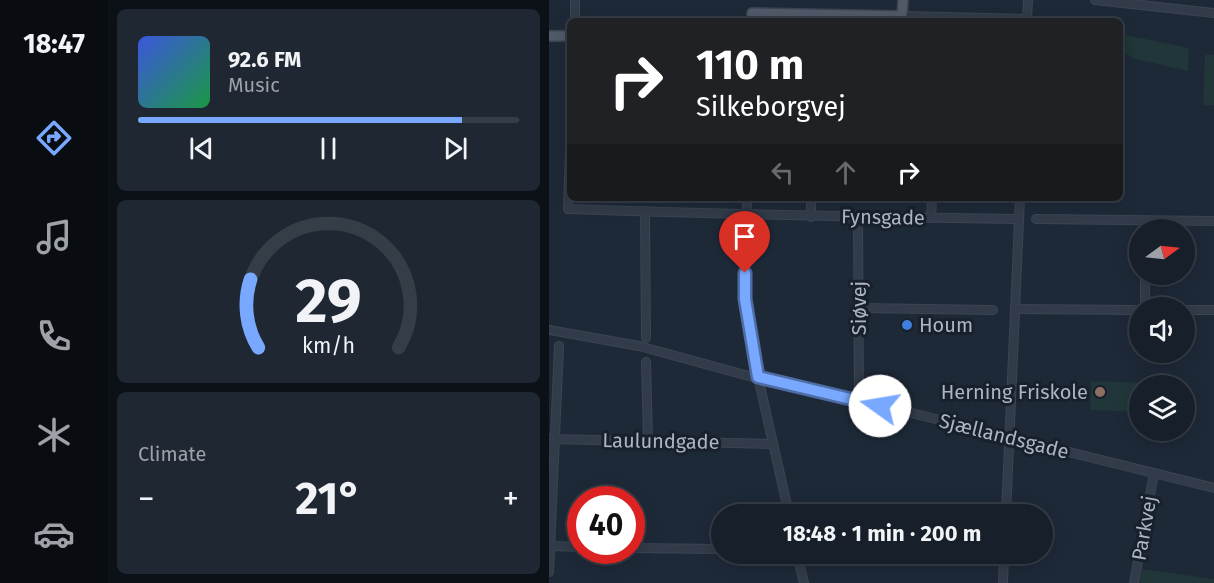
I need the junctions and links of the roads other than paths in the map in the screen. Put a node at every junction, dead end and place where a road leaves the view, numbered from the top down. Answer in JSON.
{"nodes":[{"id":1,"x":576,"y":0,"type":"edge"},
{"id":2,"x":903,"y":0,"type":"edge"},
{"id":3,"x":1028,"y":0,"type":"edge"},
{"id":4,"x":1095,"y":0,"type":"edge"},
{"id":5,"x":1214,"y":13,"type":"edge"},
{"id":6,"x":902,"y":16,"type":"junction"},
{"id":7,"x":752,"y":17,"type":"edge"},
{"id":8,"x":575,"y":18,"type":"edge"},
{"id":9,"x":964,"y":18,"type":"edge"},
{"id":10,"x":1027,"y":18,"type":"edge"},
{"id":11,"x":549,"y":36,"type":"edge"},
{"id":12,"x":567,"y":36,"type":"edge"},
{"id":13,"x":568,"y":201,"type":"edge"},
{"id":14,"x":747,"y":201,"type":"edge"},
{"id":15,"x":811,"y":201,"type":"edge"},
{"id":16,"x":931,"y":201,"type":"edge"},
{"id":17,"x":1020,"y":201,"type":"edge"},
{"id":18,"x":645,"y":212,"type":"junction"},
{"id":19,"x":746,"y":214,"type":"junction"},
{"id":20,"x":858,"y":215,"type":"junction"},
{"id":21,"x":811,"y":217,"type":"junction"},
{"id":22,"x":931,"y":218,"type":"junction"},
{"id":23,"x":1019,"y":219,"type":"junction"},
{"id":24,"x":1036,"y":219,"type":"dead end"},
{"id":25,"x":1129,"y":219,"type":"edge"},
{"id":26,"x":1195,"y":220,"type":"edge"},
{"id":27,"x":1214,"y":221,"type":"edge"},
{"id":28,"x":859,"y":308,"type":"junction"},
{"id":29,"x":1015,"y":309,"type":"junction"},
{"id":30,"x":993,"y":310,"type":"dead end"},
{"id":31,"x":1129,"y":310,"type":"edge"},
{"id":32,"x":1195,"y":310,"type":"edge"},
{"id":33,"x":1214,"y":310,"type":"edge"},
{"id":34,"x":549,"y":330,"type":"edge"},
{"id":35,"x":646,"y":338,"type":"dead end"},
{"id":36,"x":559,"y":346,"type":"dead end"},
{"id":37,"x":646,"y":362,"type":"dead end"},
{"id":38,"x":758,"y":377,"type":"junction"},
{"id":39,"x":859,"y":400,"type":"junction"},
{"id":40,"x":1009,"y":437,"type":"junction"},
{"id":41,"x":552,"y":439,"type":"edge"},
{"id":42,"x":648,"y":441,"type":"junction"},
{"id":43,"x":773,"y":444,"type":"junction"},
{"id":44,"x":1153,"y":472,"type":"junction"},
{"id":45,"x":1214,"y":488,"type":"edge"},
{"id":46,"x":787,"y":504,"type":"edge"},
{"id":47,"x":1006,"y":504,"type":"edge"},
{"id":48,"x":551,"y":546,"type":"junction"},
{"id":49,"x":567,"y":547,"type":"edge"},
{"id":50,"x":645,"y":548,"type":"edge"},
{"id":51,"x":711,"y":549,"type":"edge"},
{"id":52,"x":799,"y":564,"type":"edge"},
{"id":53,"x":1004,"y":564,"type":"edge"},
{"id":54,"x":549,"y":572,"type":"edge"},
{"id":55,"x":804,"y":583,"type":"edge"},
{"id":56,"x":1003,"y":583,"type":"edge"},
{"id":57,"x":1134,"y":583,"type":"edge"}],
"edges":[{"from":1,"to":8,"type":"street"},
{"from":2,"to":6,"type":"main road"},
{"from":3,"to":10,"type":"street"},
{"from":4,"to":5,"type":"street"},
{"from":6,"to":7,"type":"main road"},
{"from":6,"to":9,"type":"street"},
{"from":11,"to":12,"type":"main road"},
{"from":13,"to":18,"type":"street","name":"Fynsgade"},
{"from":14,"to":19,"type":"street"},
{"from":15,"to":21,"type":"street"},
{"from":16,"to":22,"type":"street"},
{"from":17,"to":23,"type":"street"},
{"from":18,"to":19,"type":"street","name":"Fynsgade"},
{"from":18,"to":35,"type":"street"},
{"from":19,"to":21,"type":"street","name":"Fynsgade"},
{"from":19,"to":38,"type":"street"},
{"from":20,"to":21,"type":"street","name":"Fynsgade"},
{"from":20,"to":22,"type":"street","name":"Fynsgade"},
{"from":20,"to":28,"type":"street","name":"Siøvej"},
{"from":22,"to":23,"type":"street","name":"Fynsgade"},
{"from":23,"to":29,"type":"street"},
{"from":24,"to":25,"type":"street"},
{"from":26,"to":27,"type":"street"},
{"from":28,"to":30,"type":"street"},
{"from":28,"to":39,"type":"street","name":"Siøvej"},
{"from":29,"to":31,"type":"street"},
{"from":29,"to":40,"type":"street"},
{"from":32,"to":33,"type":"street"},
{"from":34,"to":38,"type":"street","name":"Sjællandsgade"},
{"from":36,"to":41,"type":"street"},
{"from":37,"to":42,"type":"street"},
{"from":38,"to":39,"type":"street","name":"Sjællandsgade"},
{"from":38,"to":43,"type":"street"},
{"from":39,"to":40,"type":"street","name":"Sjællandsgade"},
{"from":40,"to":44,"type":"street","name":"Sjællandsgade"},
{"from":40,"to":47,"type":"street"},
{"from":41,"to":42,"type":"street","name":"Laulundgade"},
{"from":41,"to":48,"type":"street"},
{"from":42,"to":43,"type":"street","name":"Laulundgade"},
{"from":43,"to":46,"type":"street"},
{"from":44,"to":45,"type":"street","name":"Sjællandsgade"},
{"from":44,"to":57,"type":"street","name":"Parkvej"},
{"from":48,"to":49,"type":"street"},
{"from":48,"to":54,"type":"street"},
{"from":50,"to":51,"type":"street"},
{"from":52,"to":55,"type":"street"},
{"from":53,"to":56,"type":"street"}]}
